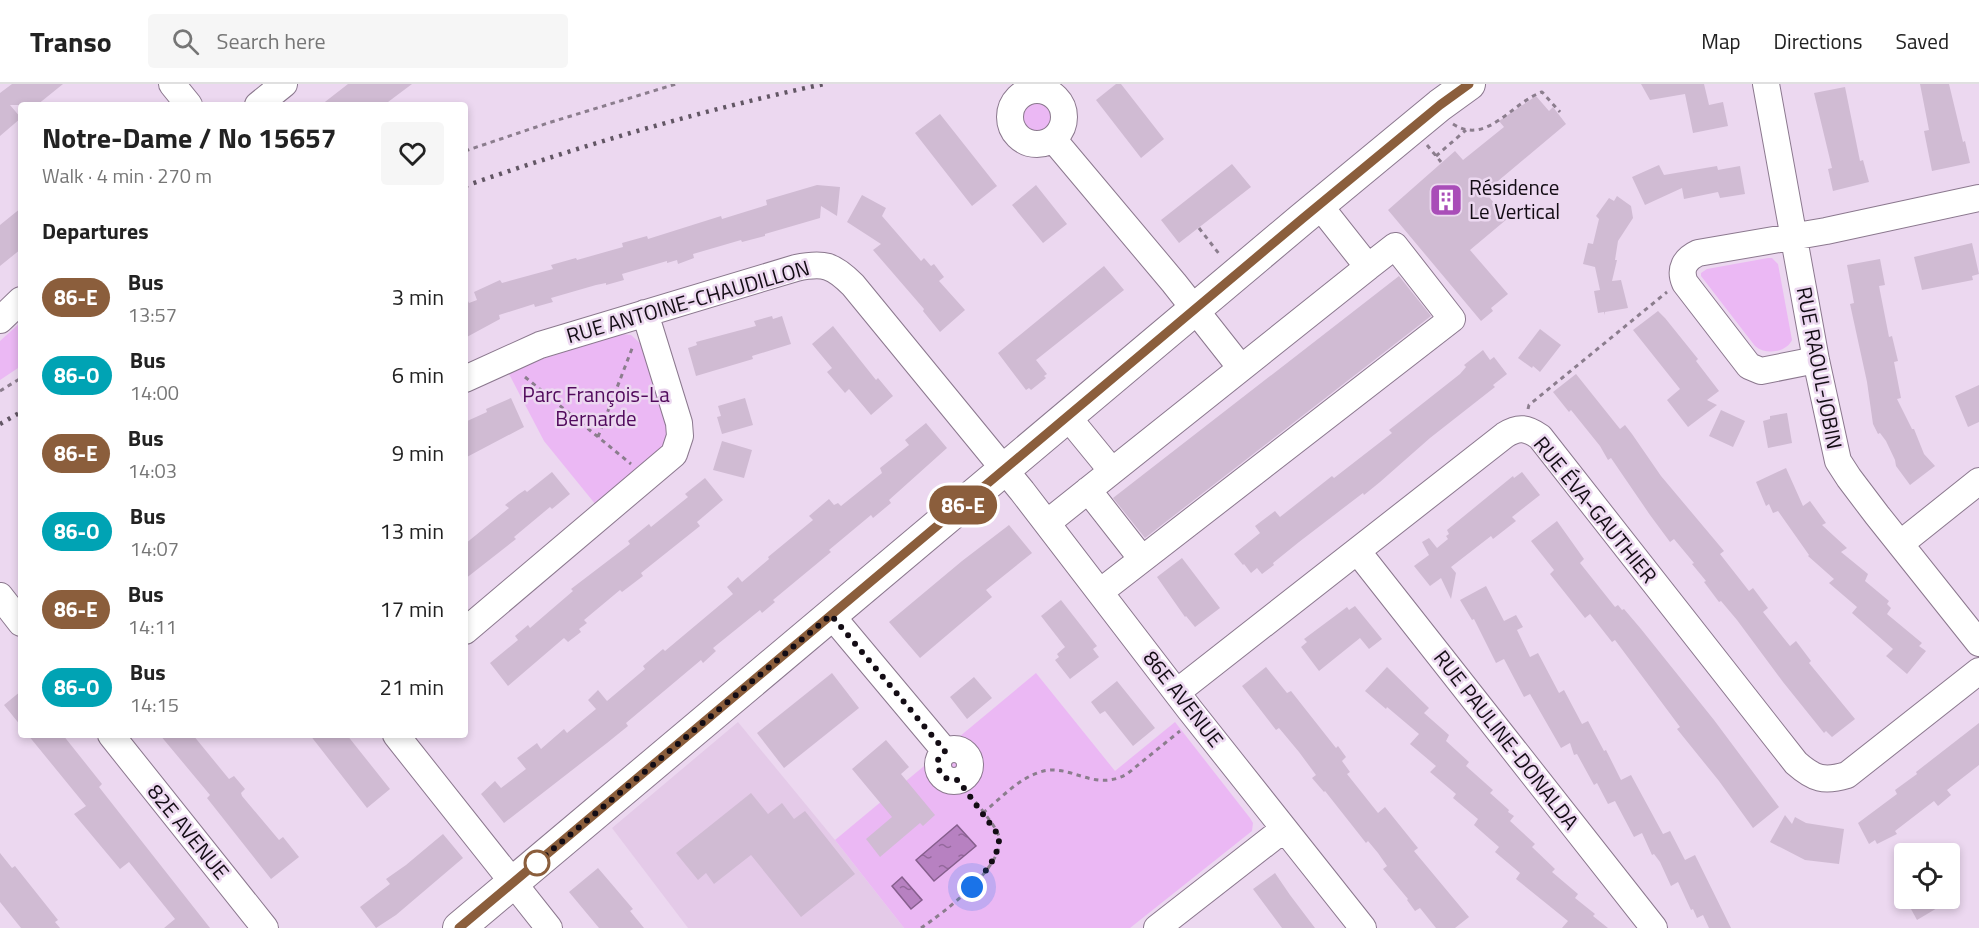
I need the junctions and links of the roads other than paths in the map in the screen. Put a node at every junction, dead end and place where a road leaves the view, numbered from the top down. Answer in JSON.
{"nodes":[{"id":1,"x":172,"y":84,"type":"edge"},
{"id":2,"x":284,"y":84,"type":"edge"},
{"id":3,"x":1469,"y":84,"type":"edge"},
{"id":4,"x":1766,"y":84,"type":"edge"},
{"id":5,"x":187,"y":102,"type":"edge"},
{"id":6,"x":262,"y":102,"type":"edge"},
{"id":7,"x":1053,"y":139,"type":"dead end"},
{"id":8,"x":1979,"y":198,"type":"edge"},
{"id":9,"x":1319,"y":205,"type":"junction"},
{"id":10,"x":1794,"y":236,"type":"junction"},
{"id":11,"x":1368,"y":267,"type":"junction"},
{"id":12,"x":18,"y":303,"type":"edge"},
{"id":13,"x":1195,"y":309,"type":"junction"},
{"id":14,"x":645,"y":313,"type":"junction"},
{"id":15,"x":0,"y":320,"type":"edge"},
{"id":16,"x":1816,"y":360,"type":"junction"},
{"id":17,"x":1242,"y":368,"type":"junction"},
{"id":18,"x":468,"y":378,"type":"edge"},
{"id":19,"x":1067,"y":416,"type":"junction"},
{"id":20,"x":1004,"y":470,"type":"junction"},
{"id":21,"x":1112,"y":471,"type":"junction"},
{"id":22,"x":1979,"y":481,"type":"edge"},
{"id":23,"x":1088,"y":490,"type":"junction"},
{"id":24,"x":1047,"y":523,"type":"junction"},
{"id":25,"x":1900,"y":544,"type":"junction"},
{"id":26,"x":1358,"y":552,"type":"junction"},
{"id":27,"x":1143,"y":559,"type":"junction"},
{"id":28,"x":1100,"y":592,"type":"junction"},
{"id":29,"x":0,"y":596,"type":"edge"},
{"id":30,"x":831,"y":615,"type":"junction"},
{"id":31,"x":18,"y":618,"type":"edge"},
{"id":32,"x":468,"y":629,"type":"edge"},
{"id":33,"x":1979,"y":643,"type":"edge"},
{"id":34,"x":1979,"y":672,"type":"edge"},
{"id":35,"x":1177,"y":692,"type":"junction"},
{"id":36,"x":113,"y":738,"type":"edge"},
{"id":37,"x":398,"y":738,"type":"edge"},
{"id":38,"x":958,"y":780,"type":"road end"},
{"id":39,"x":1284,"y":829,"type":"junction"},
{"id":40,"x":513,"y":883,"type":"junction"},
{"id":41,"x":265,"y":928,"type":"edge"},
{"id":42,"x":459,"y":928,"type":"edge"},
{"id":43,"x":549,"y":928,"type":"edge"},
{"id":44,"x":1156,"y":928,"type":"edge"},
{"id":45,"x":1363,"y":928,"type":"edge"},
{"id":46,"x":1654,"y":928,"type":"edge"}],
"edges":[{"from":1,"to":5,"type":"street"},
{"from":2,"to":6,"type":"street"},
{"from":3,"to":9,"type":"main road"},
{"from":4,"to":10,"type":"street","name":"RUE RAOUL-JOBIN"},
{"from":7,"to":13,"type":"street"},
{"from":8,"to":10,"type":"street"},
{"from":9,"to":11,"type":"street"},
{"from":9,"to":13,"type":"main road"},
{"from":10,"to":16,"type":"street","name":"RUE RAOUL-JOBIN"},
{"from":10,"to":16,"type":"street"},
{"from":11,"to":17,"type":"street"},
{"from":11,"to":27,"type":"street"},
{"from":12,"to":15,"type":"street"},
{"from":13,"to":17,"type":"street"},
{"from":13,"to":19,"type":"main road"},
{"from":14,"to":18,"type":"street","name":"RUE ANTOINE-CHAUDILLON"},
{"from":14,"to":20,"type":"street","name":"RUE ANTOINE-CHAUDILLON"},
{"from":14,"to":32,"type":"street"},
{"from":16,"to":25,"type":"street","name":"RUE RAOUL-JOBIN"},
{"from":17,"to":21,"type":"street"},
{"from":19,"to":20,"type":"main road"},
{"from":19,"to":21,"type":"street"},
{"from":20,"to":24,"type":"street","name":"86E AVENUE"},
{"from":20,"to":30,"type":"main road"},
{"from":21,"to":23,"type":"street"},
{"from":22,"to":25,"type":"street"},
{"from":23,"to":24,"type":"street"},
{"from":23,"to":27,"type":"street"},
{"from":24,"to":28,"type":"street","name":"86E AVENUE"},
{"from":25,"to":33,"type":"street","name":"RUE RAOUL-JOBIN"},
{"from":26,"to":34,"type":"street","name":"RUE ÉVA-GAUTHIER"},
{"from":26,"to":35,"type":"street","name":"RUE ÉVA-GAUTHIER"},
{"from":26,"to":46,"type":"street","name":"RUE PAULINE-DONALDA"},
{"from":27,"to":28,"type":"street"},
{"from":28,"to":35,"type":"street","name":"86E AVENUE"},
{"from":29,"to":31,"type":"street"},
{"from":30,"to":38,"type":"street"},
{"from":30,"to":40,"type":"main road"},
{"from":35,"to":39,"type":"street","name":"86E AVENUE"},
{"from":36,"to":41,"type":"street","name":"82E AVENUE"},
{"from":37,"to":40,"type":"street"},
{"from":39,"to":44,"type":"street"},
{"from":39,"to":45,"type":"street","name":"86E AVENUE"},
{"from":40,"to":42,"type":"main road"},
{"from":40,"to":43,"type":"street"}]}
